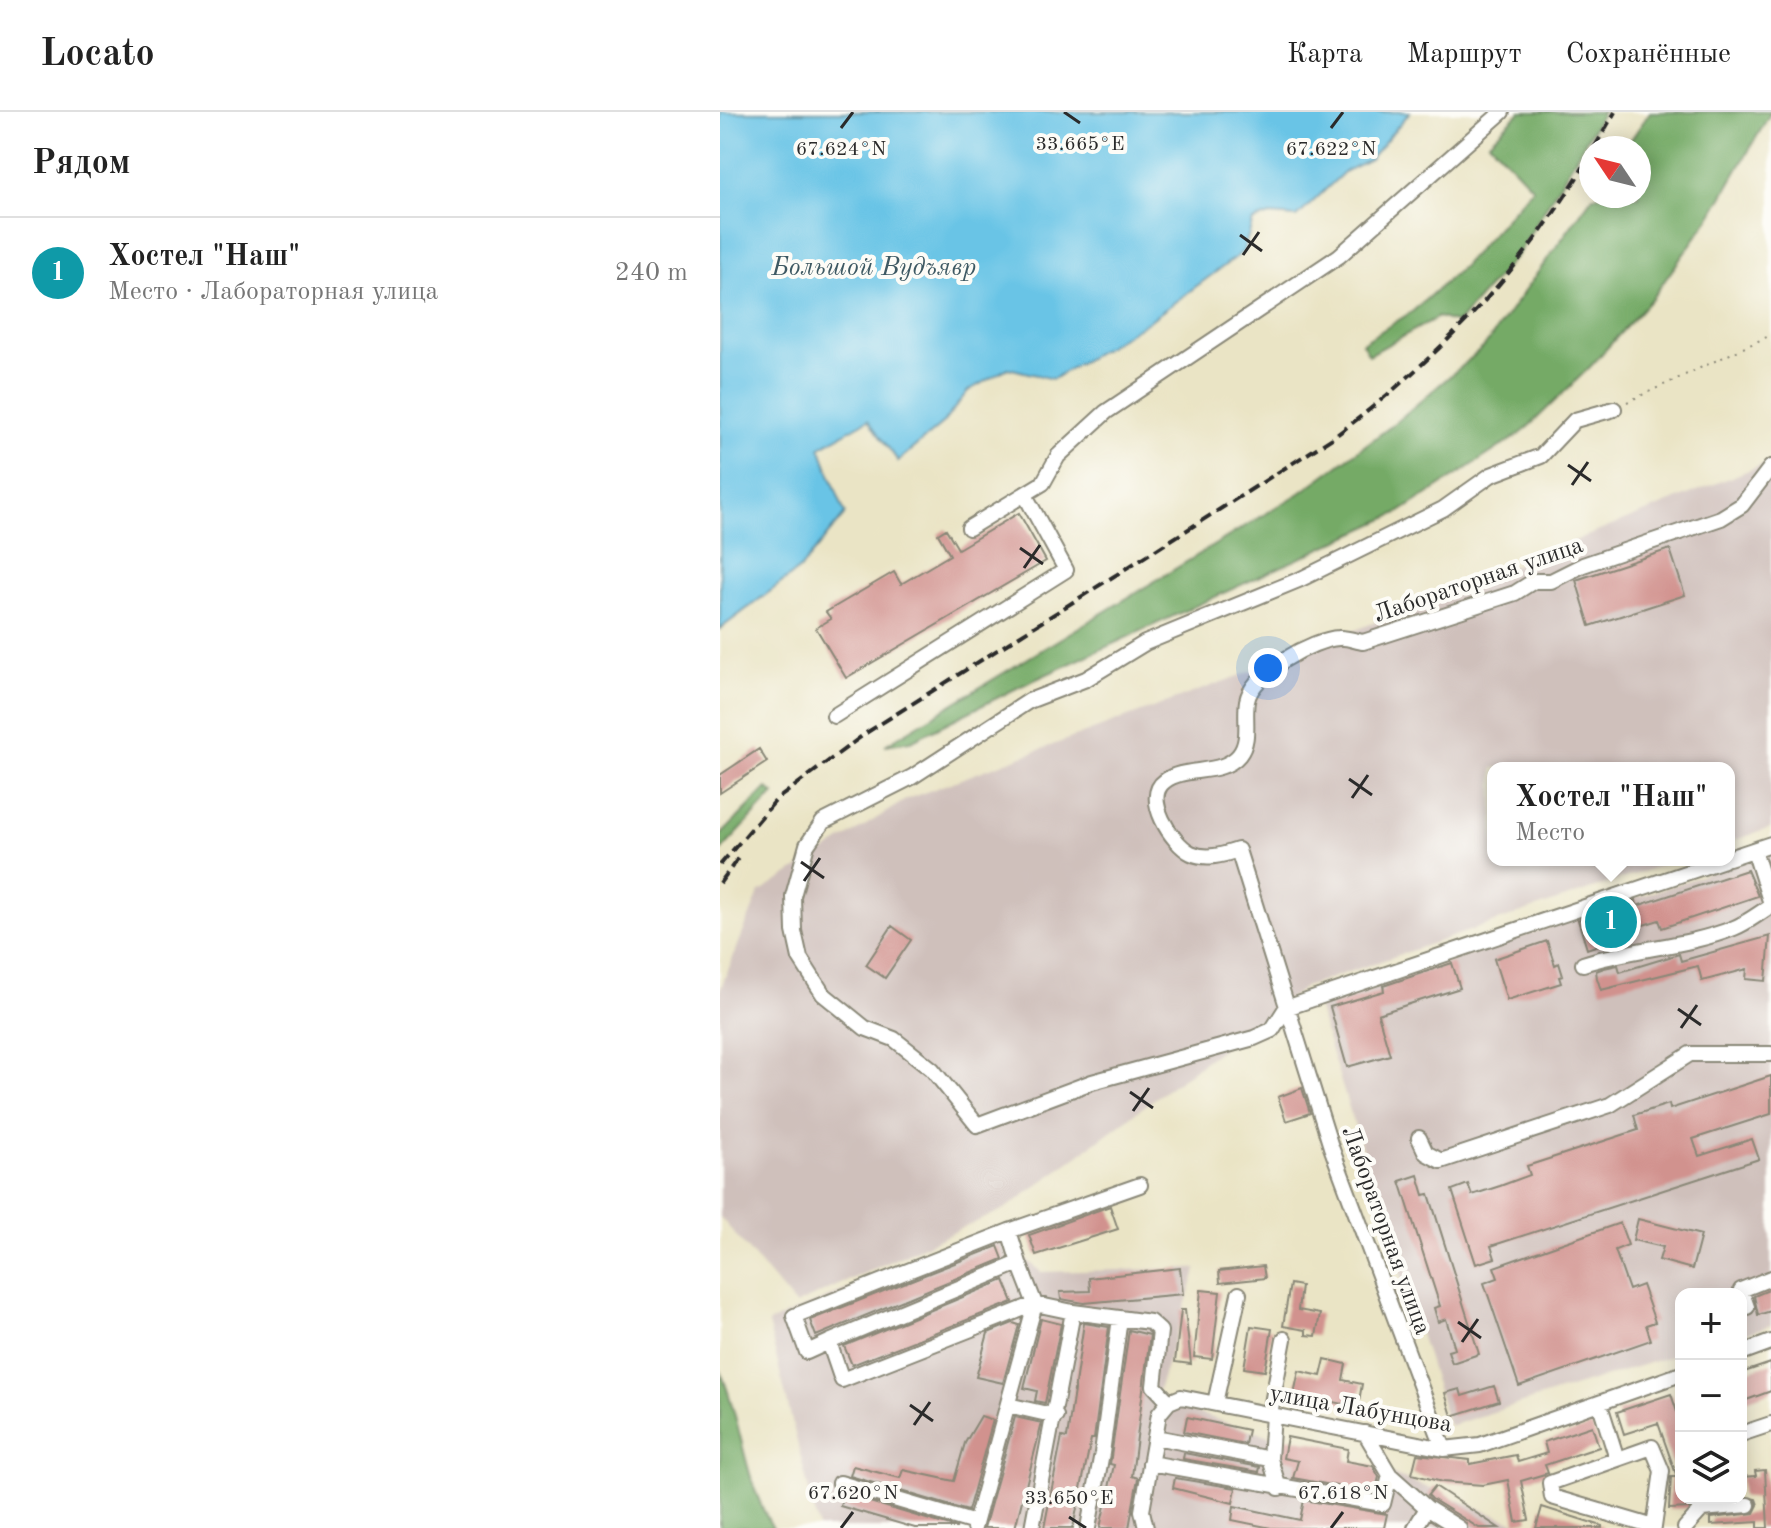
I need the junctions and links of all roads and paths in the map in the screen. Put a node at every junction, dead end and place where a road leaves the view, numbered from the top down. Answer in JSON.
{"nodes":[{"id":1,"x":1502,"y":112,"type":"edge"},
{"id":2,"x":1771,"y":335,"type":"edge"},
{"id":3,"x":1614,"y":409,"type":"joint"},
{"id":4,"x":1771,"y":467,"type":"edge"},
{"id":5,"x":1025,"y":495,"type":"junction"},
{"id":6,"x":969,"y":528,"type":"dead end"},
{"id":7,"x":834,"y":716,"type":"dead end"},
{"id":8,"x":1771,"y":844,"type":"edge"},
{"id":9,"x":1754,"y":850,"type":"junction"},
{"id":10,"x":1735,"y":856,"type":"edge"},
{"id":11,"x":1705,"y":866,"type":"edge"},
{"id":12,"x":1771,"y":905,"type":"edge"},
{"id":13,"x":1583,"y":964,"type":"dead end"},
{"id":14,"x":1286,"y":1008,"type":"junction"},
{"id":15,"x":1771,"y":1054,"type":"edge"},
{"id":16,"x":1419,"y":1138,"type":"dead end"},
{"id":17,"x":1140,"y":1185,"type":"dead end"},
{"id":18,"x":1009,"y":1231,"type":"junction"},
{"id":19,"x":1019,"y":1263,"type":"junction"},
{"id":20,"x":1771,"y":1278,"type":"edge"},
{"id":21,"x":1746,"y":1288,"type":"edge"},
{"id":22,"x":1239,"y":1294,"type":"dead end"},
{"id":23,"x":1035,"y":1304,"type":"junction"},
{"id":24,"x":1073,"y":1312,"type":"junction"},
{"id":25,"x":1120,"y":1318,"type":"junction"},
{"id":26,"x":1284,"y":1339,"type":"dead end"},
{"id":27,"x":829,"y":1342,"type":"junction"},
{"id":28,"x":1771,"y":1342,"type":"edge"},
{"id":29,"x":1747,"y":1351,"type":"edge"},
{"id":30,"x":1675,"y":1377,"type":"edge"},
{"id":31,"x":1169,"y":1402,"type":"junction"},
{"id":32,"x":1215,"y":1403,"type":"junction"},
{"id":33,"x":1008,"y":1405,"type":"junction"},
{"id":34,"x":1600,"y":1405,"type":"junction"},
{"id":35,"x":1272,"y":1414,"type":"junction"},
{"id":36,"x":1056,"y":1416,"type":"junction"},
{"id":37,"x":1771,"y":1424,"type":"edge"},
{"id":38,"x":1747,"y":1432,"type":"edge"},
{"id":39,"x":1365,"y":1433,"type":"junction"},
{"id":40,"x":1155,"y":1437,"type":"junction"},
{"id":41,"x":1444,"y":1449,"type":"junction"},
{"id":42,"x":1270,"y":1459,"type":"junction"},
{"id":43,"x":1617,"y":1459,"type":"junction"},
{"id":44,"x":1150,"y":1463,"type":"junction"},
{"id":45,"x":1390,"y":1475,"type":"junction"},
{"id":46,"x":840,"y":1483,"type":"dead end"},
{"id":47,"x":1279,"y":1488,"type":"junction"},
{"id":48,"x":1748,"y":1505,"type":"dead end"},
{"id":49,"x":1427,"y":1508,"type":"junction"},
{"id":50,"x":974,"y":1525,"type":"edge"},
{"id":51,"x":1148,"y":1526,"type":"edge"},
{"id":52,"x":1654,"y":1527,"type":"edge"},
{"id":53,"x":1032,"y":1528,"type":"edge"},
{"id":54,"x":1088,"y":1528,"type":"edge"},
{"id":55,"x":1415,"y":1528,"type":"edge"},
{"id":56,"x":1459,"y":1528,"type":"edge"},
{"id":57,"x":1685,"y":1528,"type":"edge"}],
"edges":[{"from":1,"to":5,"type":"street"},
{"from":2,"to":3,"type":"path"},
{"from":3,"to":14,"type":"street"},
{"from":4,"to":14,"type":"street","name":"Лабораторная улица"},
{"from":5,"to":6,"type":"street"},
{"from":5,"to":7,"type":"street"},
{"from":8,"to":9,"type":"street"},
{"from":9,"to":10,"type":"street"},
{"from":9,"to":12,"type":"street"},
{"from":11,"to":14,"type":"street"},
{"from":12,"to":13,"type":"street"},
{"from":14,"to":41,"type":"street","name":"Лабораторная улица"},
{"from":15,"to":16,"type":"street"},
{"from":17,"to":18,"type":"street"},
{"from":18,"to":19,"type":"street"},
{"from":18,"to":27,"type":"street"},
{"from":19,"to":23,"type":"street"},
{"from":19,"to":27,"type":"street"},
{"from":20,"to":21,"type":"street"},
{"from":22,"to":32,"type":"street"},
{"from":23,"to":24,"type":"street"},
{"from":23,"to":27,"type":"street"},
{"from":23,"to":33,"type":"street"},
{"from":24,"to":25,"type":"street"},
{"from":24,"to":36,"type":"street"},
{"from":25,"to":31,"type":"street"},
{"from":25,"to":54,"type":"street"},
{"from":26,"to":35,"type":"street"},
{"from":28,"to":29,"type":"street"},
{"from":30,"to":34,"type":"street","name":"улица Лабунцова"},
{"from":31,"to":32,"type":"street","name":"улица Лабунцова"},
{"from":31,"to":40,"type":"street"},
{"from":32,"to":35,"type":"street","name":"улица Лабунцова"},
{"from":33,"to":36,"type":"street"},
{"from":33,"to":50,"type":"street"},
{"from":34,"to":41,"type":"street","name":"улица Лабунцова"},
{"from":34,"to":43,"type":"street"},
{"from":35,"to":39,"type":"street","name":"улица Лабунцова"},
{"from":35,"to":42,"type":"street"},
{"from":36,"to":53,"type":"street"},
{"from":37,"to":38,"type":"street"},
{"from":39,"to":41,"type":"street","name":"улица Лабунцова"},
{"from":39,"to":45,"type":"street"},
{"from":40,"to":42,"type":"street"},
{"from":40,"to":44,"type":"street"},
{"from":42,"to":47,"type":"street"},
{"from":43,"to":52,"type":"street"},
{"from":43,"to":52,"type":"street"},
{"from":44,"to":47,"type":"street"},
{"from":44,"to":51,"type":"street"},
{"from":45,"to":47,"type":"street"},
{"from":45,"to":49,"type":"street"},
{"from":46,"to":50,"type":"street"},
{"from":48,"to":57,"type":"street"},
{"from":49,"to":55,"type":"street"},
{"from":49,"to":56,"type":"street"}]}
